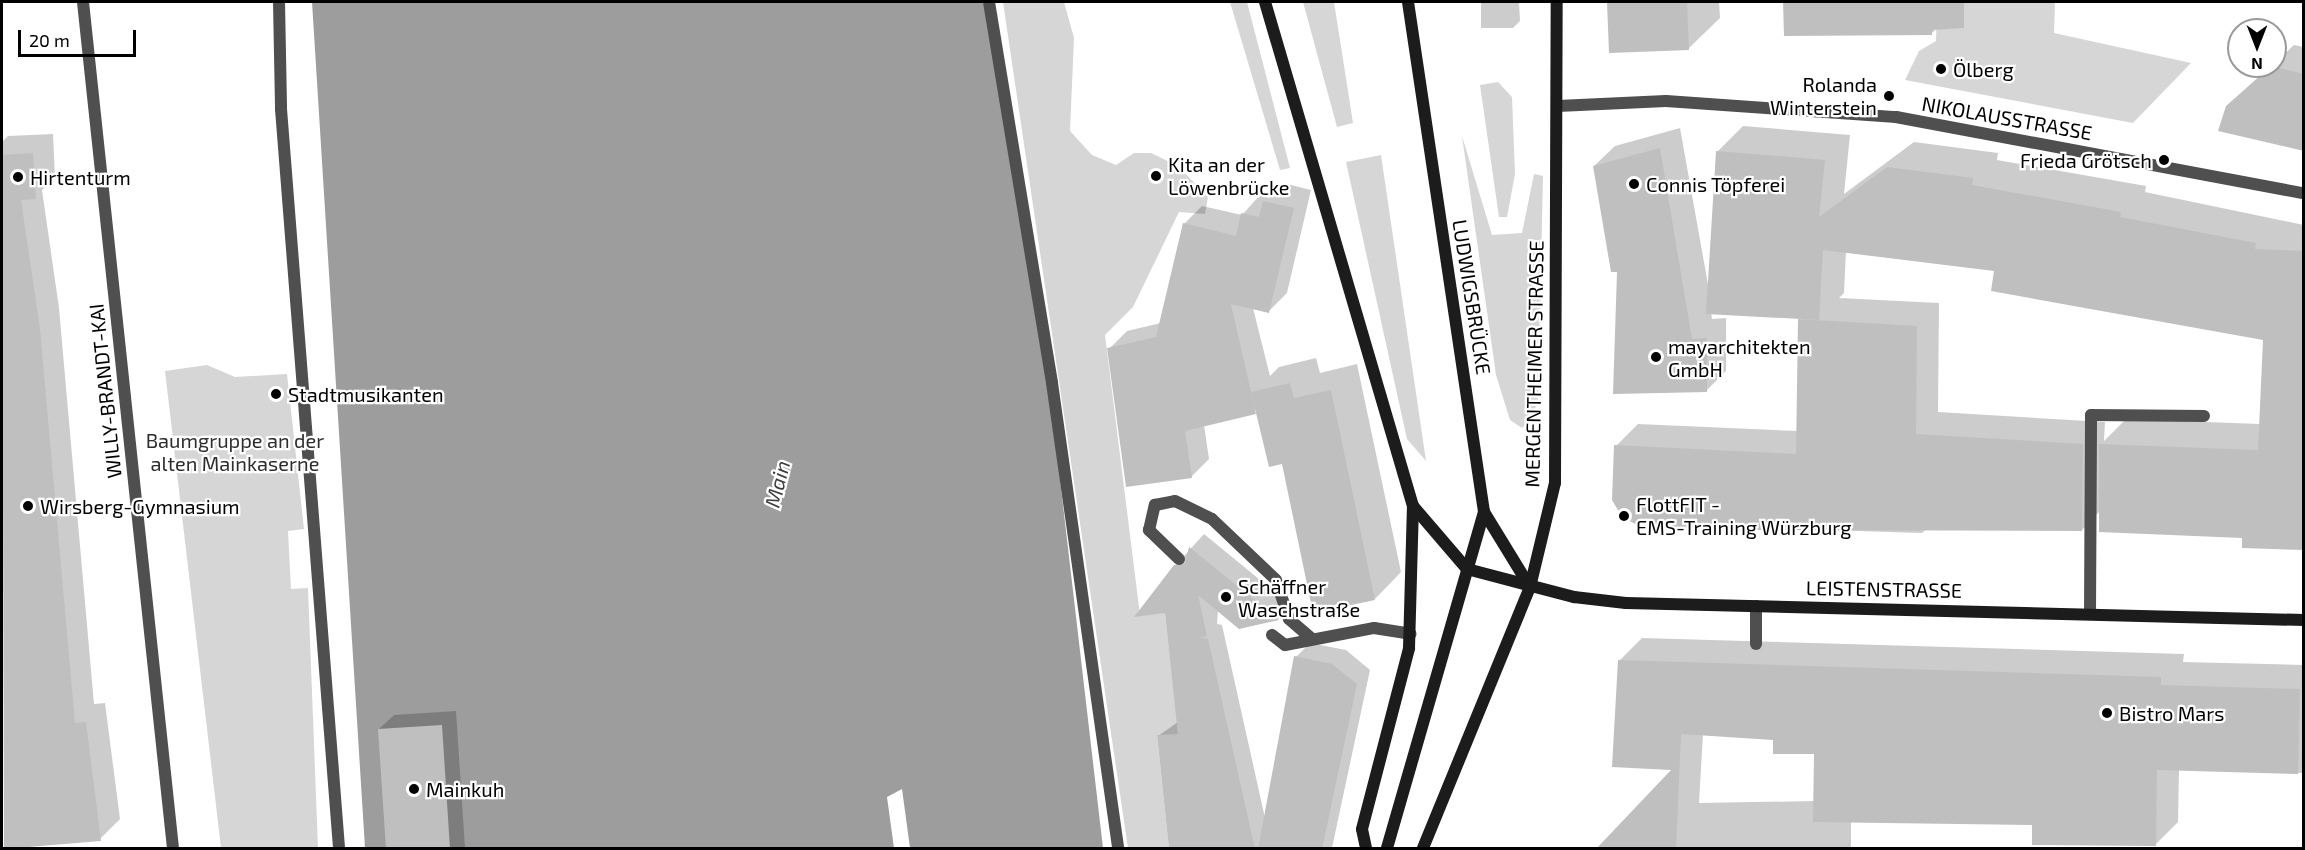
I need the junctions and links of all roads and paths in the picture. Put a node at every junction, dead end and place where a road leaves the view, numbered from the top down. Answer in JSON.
{"nodes":[{"id":1,"x":83,"y":2,"type":"edge"},
{"id":2,"x":279,"y":2,"type":"edge"},
{"id":3,"x":989,"y":2,"type":"edge"},
{"id":4,"x":1265,"y":2,"type":"edge"},
{"id":5,"x":1408,"y":2,"type":"edge"},
{"id":6,"x":1557,"y":2,"type":"edge"},
{"id":7,"x":1558,"y":106,"type":"junction"},
{"id":8,"x":2304,"y":193,"type":"edge"},
{"id":9,"x":2204,"y":416,"type":"dead end"},
{"id":10,"x":1413,"y":506,"type":"junction"},
{"id":11,"x":1484,"y":512,"type":"junction"},
{"id":12,"x":1179,"y":559,"type":"dead end"},
{"id":13,"x":1467,"y":569,"type":"junction"},
{"id":14,"x":1530,"y":587,"type":"junction"},
{"id":15,"x":1756,"y":606,"type":"junction"},
{"id":16,"x":2090,"y":612,"type":"junction"},
{"id":17,"x":2304,"y":620,"type":"edge"},
{"id":18,"x":1411,"y":634,"type":"junction"},
{"id":19,"x":1272,"y":635,"type":"dead end"},
{"id":20,"x":1310,"y":637,"type":"junction"},
{"id":21,"x":1756,"y":644,"type":"dead end"},
{"id":22,"x":173,"y":849,"type":"edge"},
{"id":23,"x":339,"y":849,"type":"edge"},
{"id":24,"x":1118,"y":849,"type":"edge"},
{"id":25,"x":1366,"y":849,"type":"edge"},
{"id":26,"x":1387,"y":849,"type":"edge"},
{"id":27,"x":1423,"y":849,"type":"edge"}],
"edges":[{"from":1,"to":22,"type":"street","name":"WILLY-BRANDT-KAI"},
{"from":2,"to":23,"type":"street"},
{"from":3,"to":24,"type":"street"},
{"from":4,"to":10,"type":"main road"},
{"from":5,"to":11,"type":"main road","name":"LUDWIGSBRÜCKE"},
{"from":6,"to":7,"type":"main road","name":"MERGENTHEIMER STRASSE"},
{"from":7,"to":8,"type":"street","name":"NIKOLAUSSTRASSE"},
{"from":7,"to":14,"type":"main road","name":"MERGENTHEIMER STRASSE"},
{"from":9,"to":16,"type":"street"},
{"from":10,"to":13,"type":"main road"},
{"from":10,"to":18,"type":"main road"},
{"from":11,"to":13,"type":"main road"},
{"from":11,"to":14,"type":"main road","name":"LUDWIGSBRÜCKE"},
{"from":12,"to":20,"type":"street"},
{"from":13,"to":14,"type":"main road","name":"LEISTENSTRASSE"},
{"from":13,"to":26,"type":"main road"},
{"from":14,"to":15,"type":"main road","name":"LEISTENSTRASSE"},
{"from":14,"to":27,"type":"main road","name":"MERGENTHEIMER STRASSE"},
{"from":15,"to":16,"type":"main road","name":"LEISTENSTRASSE"},
{"from":15,"to":21,"type":"street"},
{"from":16,"to":17,"type":"main road","name":"LEISTENSTRASSE"},
{"from":18,"to":20,"type":"street"},
{"from":18,"to":25,"type":"main road"},
{"from":19,"to":20,"type":"street"}]}
